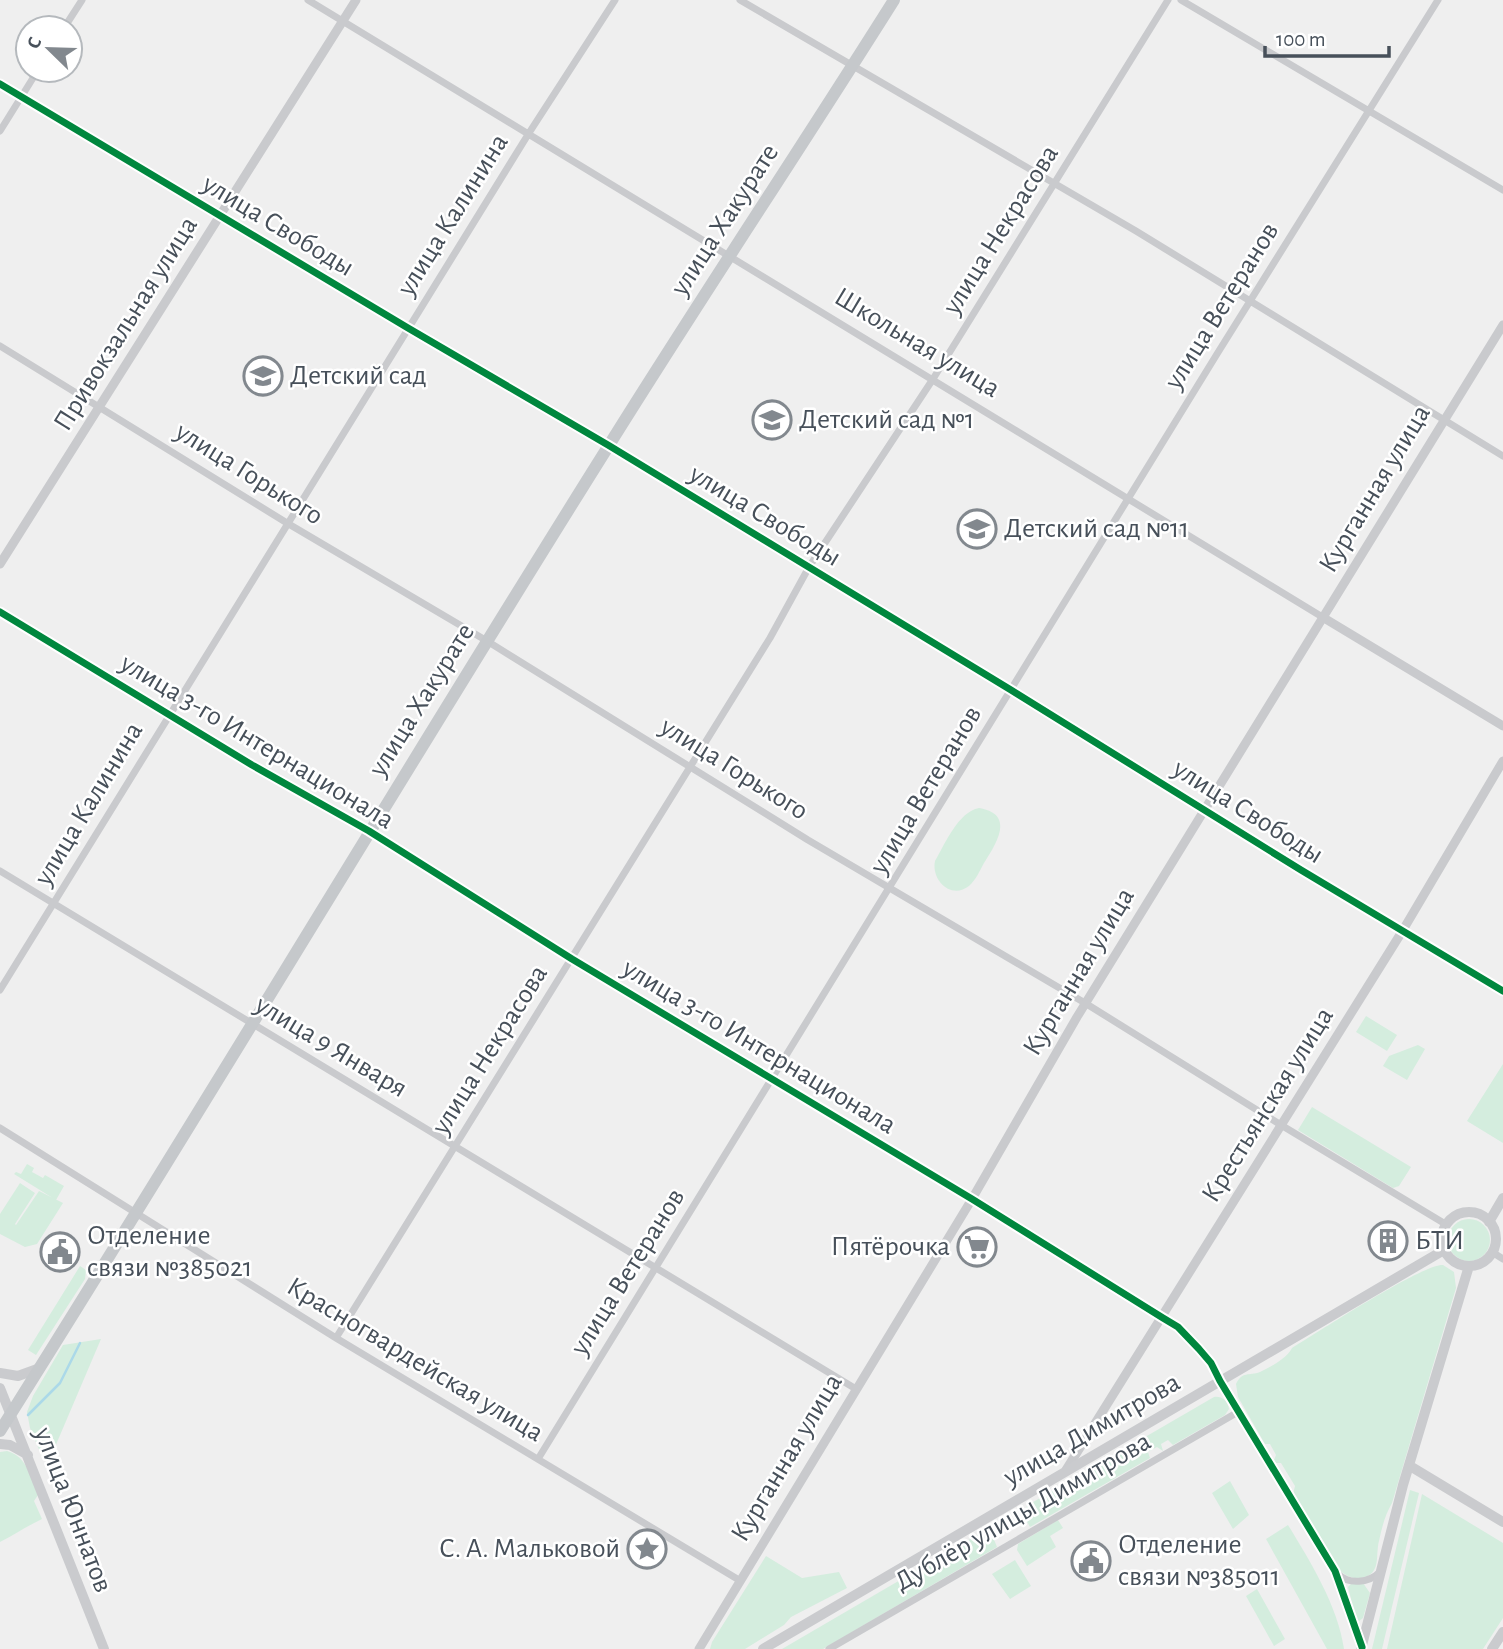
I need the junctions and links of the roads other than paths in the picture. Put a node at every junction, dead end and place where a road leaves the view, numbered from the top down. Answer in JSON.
{"nodes":[{"id":1,"x":308,"y":0,"type":"edge"},
{"id":2,"x":356,"y":0,"type":"edge"},
{"id":3,"x":615,"y":0,"type":"edge"},
{"id":4,"x":740,"y":0,"type":"edge"},
{"id":5,"x":894,"y":0,"type":"edge"},
{"id":6,"x":1168,"y":0,"type":"edge"},
{"id":7,"x":1181,"y":0,"type":"edge"},
{"id":8,"x":1438,"y":0,"type":"edge"},
{"id":9,"x":343,"y":21,"type":"junction"},
{"id":10,"x":852,"y":66,"type":"junction"},
{"id":11,"x":0,"y":84,"type":"edge"},
{"id":12,"x":30,"y":84,"type":"edge"},
{"id":13,"x":22,"y":97,"type":"junction"},
{"id":14,"x":1368,"y":111,"type":"junction"},
{"id":15,"x":0,"y":131,"type":"edge"},
{"id":16,"x":528,"y":133,"type":"junction"},
{"id":17,"x":1055,"y":182,"type":"junction"},
{"id":18,"x":1503,"y":190,"type":"edge"},
{"id":19,"x":221,"y":216,"type":"junction"},
{"id":20,"x":731,"y":257,"type":"junction"},
{"id":21,"x":1250,"y":302,"type":"junction"},
{"id":22,"x":1503,"y":326,"type":"edge"},
{"id":23,"x":408,"y":328,"type":"junction"},
{"id":24,"x":0,"y":346,"type":"edge"},
{"id":25,"x":933,"y":379,"type":"junction"},
{"id":26,"x":100,"y":407,"type":"junction"},
{"id":27,"x":1443,"y":419,"type":"junction"},
{"id":28,"x":608,"y":445,"type":"junction"},
{"id":29,"x":1503,"y":456,"type":"edge"},
{"id":30,"x":1128,"y":498,"type":"junction"},
{"id":31,"x":287,"y":523,"type":"junction"},
{"id":32,"x":0,"y":565,"type":"edge"},
{"id":33,"x":809,"y":567,"type":"junction"},
{"id":34,"x":0,"y":612,"type":"edge"},
{"id":35,"x":1324,"y":618,"type":"junction"},
{"id":36,"x":487,"y":641,"type":"junction"},
{"id":37,"x":1011,"y":690,"type":"junction"},
{"id":38,"x":168,"y":715,"type":"junction"},
{"id":39,"x":1503,"y":726,"type":"edge"},
{"id":40,"x":1503,"y":761,"type":"edge"},
{"id":41,"x":690,"y":765,"type":"junction"},
{"id":42,"x":1204,"y":810,"type":"junction"},
{"id":43,"x":369,"y":831,"type":"junction"},
{"id":44,"x":0,"y":871,"type":"edge"},
{"id":45,"x":890,"y":890,"type":"junction"},
{"id":46,"x":54,"y":902,"type":"junction"},
{"id":47,"x":1403,"y":930,"type":"junction"},
{"id":48,"x":572,"y":959,"type":"junction"},
{"id":49,"x":0,"y":990,"type":"edge"},
{"id":50,"x":1503,"y":991,"type":"edge"},
{"id":51,"x":1085,"y":1003,"type":"junction"},
{"id":52,"x":251,"y":1024,"type":"junction"},
{"id":53,"x":771,"y":1081,"type":"junction"},
{"id":54,"x":1281,"y":1125,"type":"junction"},
{"id":55,"x":0,"y":1128,"type":"edge"},
{"id":56,"x":455,"y":1146,"type":"junction"},
{"id":57,"x":1503,"y":1198,"type":"edge"},
{"id":58,"x":972,"y":1199,"type":"junction"},
{"id":59,"x":136,"y":1214,"type":"junction"},
{"id":60,"x":1489,"y":1222,"type":"junction"},
{"id":61,"x":1447,"y":1225,"type":"junction"},
{"id":62,"x":1444,"y":1250,"type":"junction"},
{"id":63,"x":1492,"y":1252,"type":"junction"},
{"id":64,"x":1503,"y":1259,"type":"edge"},
{"id":65,"x":1469,"y":1266,"type":"junction"},
{"id":66,"x":655,"y":1267,"type":"junction"},
{"id":67,"x":1163,"y":1318,"type":"junction"},
{"id":68,"x":336,"y":1338,"type":"junction"},
{"id":69,"x":40,"y":1368,"type":"junction"},
{"id":70,"x":0,"y":1373,"type":"edge"},
{"id":71,"x":1220,"y":1381,"type":"junction"},
{"id":72,"x":0,"y":1388,"type":"edge"},
{"id":73,"x":856,"y":1388,"type":"junction"},
{"id":74,"x":1238,"y":1412,"type":"junction"},
{"id":75,"x":11,"y":1414,"type":"junction"},
{"id":76,"x":0,"y":1431,"type":"edge"},
{"id":77,"x":0,"y":1444,"type":"edge"},
{"id":78,"x":28,"y":1455,"type":"junction"},
{"id":79,"x":538,"y":1459,"type":"junction"},
{"id":80,"x":1410,"y":1466,"type":"junction"},
{"id":81,"x":1066,"y":1470,"type":"junction"},
{"id":82,"x":1503,"y":1522,"type":"edge"},
{"id":83,"x":1335,"y":1571,"type":"junction"},
{"id":84,"x":1380,"y":1571,"type":"junction"},
{"id":85,"x":740,"y":1580,"type":"junction"},
{"id":86,"x":1503,"y":1632,"type":"edge"},
{"id":87,"x":700,"y":1648,"type":"edge"},
{"id":88,"x":1361,"y":1648,"type":"edge"},
{"id":89,"x":104,"y":1649,"type":"edge"},
{"id":90,"x":763,"y":1649,"type":"edge"},
{"id":91,"x":829,"y":1649,"type":"edge"},
{"id":92,"x":1492,"y":1649,"type":"edge"}],
"edges":[{"from":1,"to":9,"type":"street","name":"Школьная улица"},
{"from":2,"to":9,"type":"street","name":"Привокзальная улица"},
{"from":3,"to":16,"type":"street","name":"улица Калинина"},
{"from":4,"to":10,"type":"street"},
{"from":5,"to":10,"type":"main road","name":"улица Хакурате"},
{"from":6,"to":17,"type":"street","name":"улица Некрасова"},
{"from":7,"to":14,"type":"street"},
{"from":8,"to":14,"type":"street","name":"улица Ветеранов"},
{"from":9,"to":16,"type":"street","name":"Школьная улица"},
{"from":9,"to":19,"type":"street","name":"Привокзальная улица"},
{"from":10,"to":17,"type":"street"},
{"from":10,"to":20,"type":"main road","name":"улица Хакурате"},
{"from":11,"to":13,"type":"street","name":"улица Свободы"},
{"from":12,"to":13,"type":"street"},
{"from":13,"to":15,"type":"street"},
{"from":13,"to":19,"type":"street","name":"улица Свободы"},
{"from":14,"to":18,"type":"street"},
{"from":14,"to":21,"type":"street","name":"улица Ветеранов"},
{"from":16,"to":20,"type":"street","name":"Школьная улица"},
{"from":16,"to":23,"type":"street","name":"улица Калинина"},
{"from":17,"to":21,"type":"street"},
{"from":17,"to":25,"type":"street","name":"улица Некрасова"},
{"from":19,"to":23,"type":"street","name":"улица Свободы"},
{"from":19,"to":26,"type":"street","name":"Привокзальная улица"},
{"from":20,"to":25,"type":"street","name":"Школьная улица"},
{"from":20,"to":28,"type":"main road","name":"улица Хакурате"},
{"from":21,"to":27,"type":"street"},
{"from":21,"to":30,"type":"street","name":"улица Ветеранов"},
{"from":22,"to":27,"type":"street","name":"Курганная улица"},
{"from":23,"to":28,"type":"street","name":"улица Свободы"},
{"from":23,"to":31,"type":"street","name":"улица Калинина"},
{"from":24,"to":26,"type":"street","name":"улица Горького"},
{"from":25,"to":30,"type":"street","name":"Школьная улица"},
{"from":25,"to":33,"type":"street","name":"улица Некрасова"},
{"from":26,"to":31,"type":"street","name":"улица Горького"},
{"from":26,"to":32,"type":"street","name":"Привокзальная улица"},
{"from":27,"to":29,"type":"street"},
{"from":27,"to":35,"type":"street","name":"Курганная улица"},
{"from":28,"to":33,"type":"street","name":"улица Свободы"},
{"from":28,"to":36,"type":"main road","name":"улица Хакурате"},
{"from":30,"to":35,"type":"street","name":"Школьная улица"},
{"from":30,"to":37,"type":"street","name":"улица Ветеранов"},
{"from":31,"to":36,"type":"street","name":"улица Горького"},
{"from":31,"to":38,"type":"street","name":"улица Калинина"},
{"from":33,"to":37,"type":"street","name":"улица Свободы"},
{"from":33,"to":41,"type":"street","name":"улица Некрасова"},
{"from":34,"to":38,"type":"street","name":"улица 3-го Интернационала"},
{"from":35,"to":39,"type":"street","name":"Школьная улица"},
{"from":35,"to":42,"type":"street","name":"Курганная улица"},
{"from":36,"to":41,"type":"street","name":"улица Горького"},
{"from":36,"to":43,"type":"main road","name":"улица Хакурате"},
{"from":37,"to":42,"type":"street","name":"улица Свободы"},
{"from":37,"to":45,"type":"street","name":"улица Ветеранов"},
{"from":38,"to":43,"type":"street","name":"улица 3-го Интернационала"},
{"from":38,"to":46,"type":"street","name":"улица Калинина"},
{"from":40,"to":47,"type":"street","name":"Крестьянская улица"},
{"from":41,"to":45,"type":"street","name":"улица Горького"},
{"from":41,"to":48,"type":"street","name":"улица Некрасова"},
{"from":42,"to":47,"type":"street","name":"улица Свободы"},
{"from":42,"to":51,"type":"street","name":"Курганная улица"},
{"from":43,"to":48,"type":"street","name":"улица 3-го Интернационала"},
{"from":43,"to":52,"type":"main road","name":"улица Хакурате"},
{"from":44,"to":46,"type":"street","name":"улица 9 Января"},
{"from":45,"to":51,"type":"street","name":"улица Горького"},
{"from":45,"to":53,"type":"street","name":"улица Ветеранов"},
{"from":46,"to":49,"type":"street","name":"улица Калинина"},
{"from":46,"to":52,"type":"street","name":"улица 9 Января"},
{"from":47,"to":50,"type":"street","name":"улица Свободы"},
{"from":47,"to":54,"type":"street","name":"Крестьянская улица"},
{"from":48,"to":53,"type":"street","name":"улица 3-го Интернационала"},
{"from":48,"to":56,"type":"street","name":"улица Некрасова"},
{"from":51,"to":54,"type":"street","name":"улица Горького"},
{"from":51,"to":58,"type":"street","name":"Курганная улица"},
{"from":52,"to":56,"type":"street","name":"улица 9 Января"},
{"from":52,"to":59,"type":"main road","name":"улица Хакурате"},
{"from":53,"to":58,"type":"street","name":"улица 3-го Интернационала"},
{"from":53,"to":66,"type":"street","name":"улица Ветеранов"},
{"from":54,"to":61,"type":"street","name":"улица Горького"},
{"from":54,"to":67,"type":"street","name":"Крестьянская улица"},
{"from":55,"to":59,"type":"street","name":"Красногвардейская улица"},
{"from":56,"to":66,"type":"street","name":"улица 9 Января"},
{"from":56,"to":68,"type":"street","name":"улица Некрасова"},
{"from":57,"to":60,"type":"main road"},
{"from":58,"to":67,"type":"street","name":"улица 3-го Интернационала"},
{"from":58,"to":73,"type":"street","name":"Курганная улица"},
{"from":59,"to":68,"type":"street","name":"Красногвардейская улица"},
{"from":59,"to":69,"type":"main road","name":"улица Хакурате"},
{"from":60,"to":61,"type":"main road"},
{"from":60,"to":63,"type":"main road"},
{"from":61,"to":62,"type":"main road"},
{"from":62,"to":65,"type":"main road"},
{"from":62,"to":71,"type":"main road","name":"улица Димитрова"},
{"from":63,"to":64,"type":"street"},
{"from":63,"to":65,"type":"main road"},
{"from":65,"to":80,"type":"main road"},
{"from":66,"to":73,"type":"street","name":"улица 9 Января"},
{"from":66,"to":79,"type":"street","name":"улица Ветеранов"},
{"from":67,"to":71,"type":"street","name":"улица 3-го Интернационала"},
{"from":67,"to":81,"type":"street","name":"Крестьянская улица"},
{"from":68,"to":79,"type":"street","name":"Красногвардейская улица"},
{"from":69,"to":70,"type":"main road"},
{"from":69,"to":75,"type":"main road","name":"улица Хакурате"},
{"from":71,"to":74,"type":"street","name":"улица 3-го Интернационала"},
{"from":71,"to":81,"type":"main road","name":"улица Димитрова"},
{"from":72,"to":75,"type":"main road","name":"улица Юннатов"},
{"from":73,"to":85,"type":"street","name":"Курганная улица"},
{"from":74,"to":83,"type":"street","name":"улица 3-го Интернационала"},
{"from":74,"to":91,"type":"street","name":"Дублёр улицы Димитрова"},
{"from":75,"to":76,"type":"main road","name":"улица Хакурате"},
{"from":75,"to":78,"type":"main road","name":"улица Юннатов"},
{"from":77,"to":78,"type":"main road"},
{"from":78,"to":89,"type":"main road","name":"улица Юннатов"},
{"from":79,"to":85,"type":"street","name":"Красногвардейская улица"},
{"from":80,"to":82,"type":"main road"},
{"from":80,"to":84,"type":"main road"},
{"from":81,"to":90,"type":"main road","name":"улица Димитрова"},
{"from":83,"to":84,"type":"street"},
{"from":83,"to":88,"type":"street","name":"улица 3-го Интернационала"},
{"from":84,"to":88,"type":"main road"},
{"from":85,"to":87,"type":"street","name":"Курганная улица"},
{"from":86,"to":92,"type":"main road"}]}
